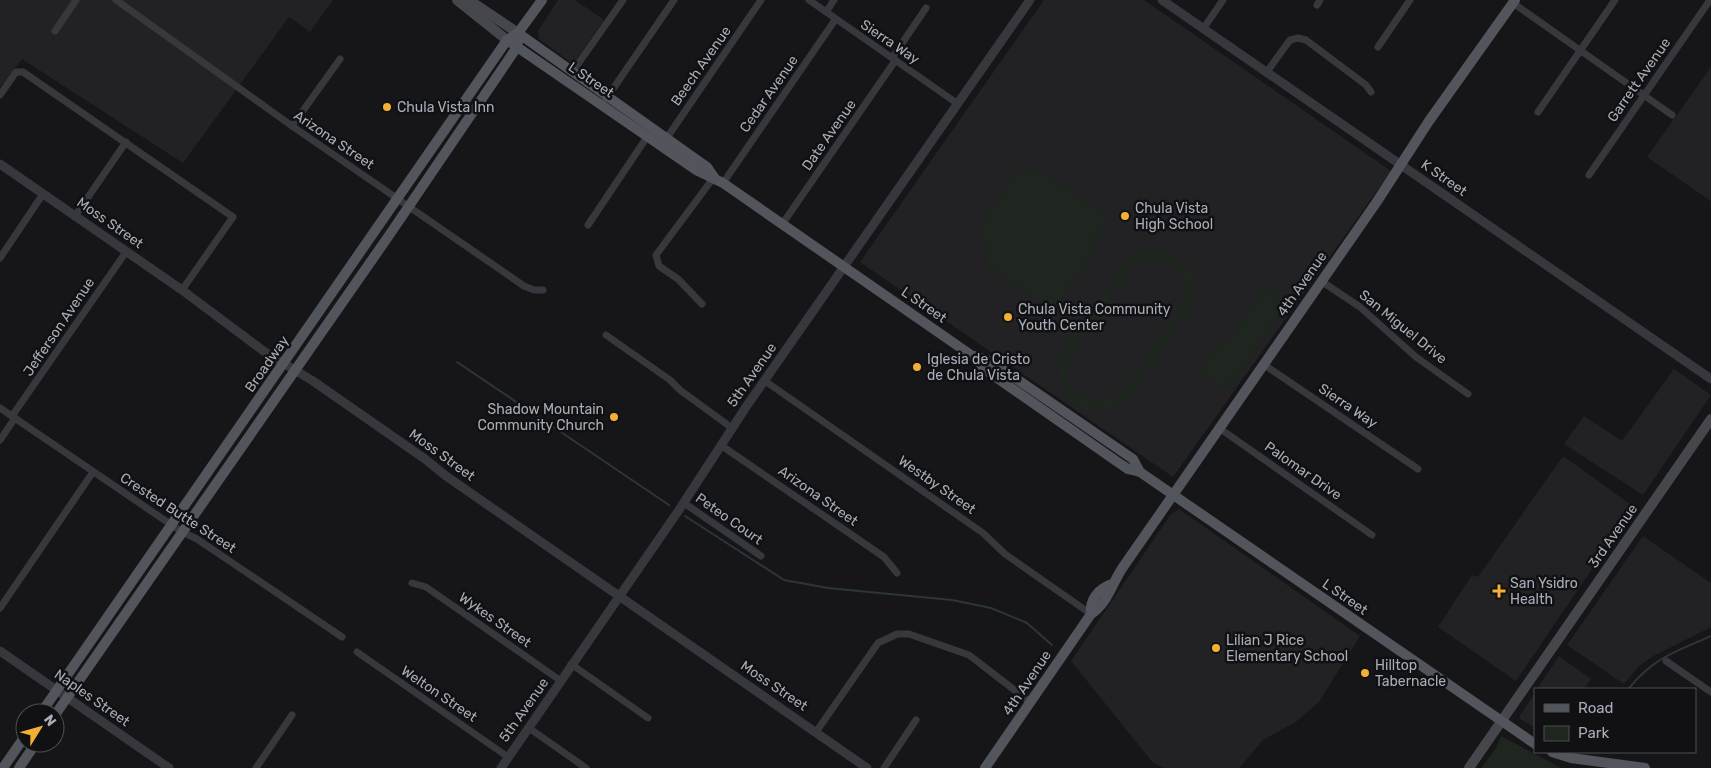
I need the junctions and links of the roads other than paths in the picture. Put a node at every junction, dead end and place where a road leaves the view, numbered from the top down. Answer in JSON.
{"nodes":[{"id":1,"x":76,"y":0,"type":"edge"},
{"id":2,"x":116,"y":0,"type":"edge"},
{"id":3,"x":457,"y":0,"type":"edge"},
{"id":4,"x":469,"y":0,"type":"edge"},
{"id":5,"x":542,"y":0,"type":"edge"},
{"id":6,"x":623,"y":0,"type":"edge"},
{"id":7,"x":674,"y":0,"type":"edge"},
{"id":8,"x":762,"y":0,"type":"edge"},
{"id":9,"x":809,"y":0,"type":"edge"},
{"id":10,"x":834,"y":0,"type":"edge"},
{"id":11,"x":1030,"y":0,"type":"edge"},
{"id":12,"x":1162,"y":0,"type":"edge"},
{"id":13,"x":1223,"y":0,"type":"edge"},
{"id":14,"x":1410,"y":0,"type":"edge"},
{"id":15,"x":1614,"y":0,"type":"edge"},
{"id":16,"x":1710,"y":0,"type":"edge"},
{"id":17,"x":1514,"y":1,"type":"edge"},
{"id":18,"x":926,"y":8,"type":"dead end"},
{"id":19,"x":826,"y":12,"type":"junction"},
{"id":20,"x":836,"y":20,"type":"junction"},
{"id":21,"x":1203,"y":29,"type":"junction"},
{"id":22,"x":55,"y":32,"type":"dead end"},
{"id":23,"x":518,"y":33,"type":"junction"},
{"id":24,"x":507,"y":40,"type":"junction"},
{"id":25,"x":517,"y":47,"type":"junction"},
{"id":26,"x":1378,"y":47,"type":"dead end"},
{"id":27,"x":1580,"y":50,"type":"junction"},
{"id":28,"x":340,"y":59,"type":"dead end"},
{"id":29,"x":894,"y":59,"type":"junction"},
{"id":30,"x":573,"y":71,"type":"junction"},
{"id":31,"x":1266,"y":73,"type":"junction"},
{"id":32,"x":1372,"y":92,"type":"dead end"},
{"id":33,"x":0,"y":95,"type":"edge"},
{"id":34,"x":1644,"y":95,"type":"junction"},
{"id":35,"x":605,"y":100,"type":"junction"},
{"id":36,"x":958,"y":104,"type":"junction"},
{"id":37,"x":1538,"y":112,"type":"dead end"},
{"id":38,"x":1672,"y":115,"type":"dead end"},
{"id":39,"x":292,"y":126,"type":"junction"},
{"id":40,"x":649,"y":132,"type":"junction"},
{"id":41,"x":126,"y":142,"type":"junction"},
{"id":42,"x":663,"y":142,"type":"junction"},
{"id":43,"x":0,"y":164,"type":"edge"},
{"id":44,"x":1401,"y":165,"type":"junction"},
{"id":45,"x":1589,"y":175,"type":"dead end"},
{"id":46,"x":718,"y":180,"type":"junction"},
{"id":47,"x":43,"y":194,"type":"junction"},
{"id":48,"x":398,"y":198,"type":"junction"},
{"id":49,"x":409,"y":205,"type":"junction"},
{"id":50,"x":75,"y":216,"type":"junction"},
{"id":51,"x":783,"y":224,"type":"junction"},
{"id":52,"x":588,"y":225,"type":"dead end"},
{"id":53,"x":126,"y":252,"type":"junction"},
{"id":54,"x":0,"y":258,"type":"edge"},
{"id":55,"x":846,"y":267,"type":"junction"},
{"id":56,"x":1321,"y":281,"type":"junction"},
{"id":57,"x":182,"y":290,"type":"junction"},
{"id":58,"x":542,"y":290,"type":"dead end"},
{"id":59,"x":702,"y":304,"type":"dead end"},
{"id":60,"x":606,"y":335,"type":"dead end"},
{"id":61,"x":283,"y":363,"type":"junction"},
{"id":62,"x":1263,"y":364,"type":"junction"},
{"id":63,"x":294,"y":370,"type":"junction"},
{"id":64,"x":1711,"y":379,"type":"edge"},
{"id":65,"x":765,"y":380,"type":"junction"},
{"id":66,"x":1468,"y":394,"type":"dead end"},
{"id":67,"x":0,"y":408,"type":"edge"},
{"id":68,"x":14,"y":417,"type":"junction"},
{"id":69,"x":1711,"y":419,"type":"edge"},
{"id":70,"x":732,"y":428,"type":"junction"},
{"id":71,"x":1219,"y":428,"type":"junction"},
{"id":72,"x":0,"y":440,"type":"edge"},
{"id":73,"x":722,"y":446,"type":"junction"},
{"id":74,"x":1418,"y":469,"type":"dead end"},
{"id":75,"x":93,"y":472,"type":"junction"},
{"id":76,"x":1173,"y":495,"type":"junction"},
{"id":77,"x":684,"y":503,"type":"junction"},
{"id":78,"x":172,"y":525,"type":"junction"},
{"id":79,"x":182,"y":532,"type":"junction"},
{"id":80,"x":1372,"y":535,"type":"dead end"},
{"id":81,"x":761,"y":556,"type":"dead end"},
{"id":82,"x":897,"y":573,"type":"dead end"},
{"id":83,"x":412,"y":583,"type":"dead end"},
{"id":84,"x":618,"y":596,"type":"junction"},
{"id":85,"x":0,"y":608,"type":"edge"},
{"id":86,"x":1091,"y":614,"type":"junction"},
{"id":87,"x":342,"y":637,"type":"dead end"},
{"id":88,"x":0,"y":651,"type":"edge"},
{"id":89,"x":356,"y":652,"type":"dead end"},
{"id":90,"x":1666,"y":661,"type":"dead end"},
{"id":91,"x":572,"y":664,"type":"junction"},
{"id":92,"x":561,"y":681,"type":"junction"},
{"id":93,"x":56,"y":690,"type":"junction"},
{"id":94,"x":1711,"y":692,"type":"edge"},
{"id":95,"x":67,"y":698,"type":"junction"},
{"id":96,"x":1030,"y":702,"type":"junction"},
{"id":97,"x":48,"y":703,"type":"edge"},
{"id":98,"x":63,"y":703,"type":"edge"},
{"id":99,"x":292,"y":715,"type":"dead end"},
{"id":100,"x":648,"y":718,"type":"dead end"},
{"id":101,"x":916,"y":720,"type":"dead end"},
{"id":102,"x":1502,"y":722,"type":"junction"},
{"id":103,"x":529,"y":728,"type":"junction"},
{"id":104,"x":816,"y":732,"type":"junction"},
{"id":105,"x":1534,"y":743,"type":"edge"},
{"id":106,"x":15,"y":751,"type":"edge"},
{"id":107,"x":29,"y":753,"type":"edge"},
{"id":108,"x":1555,"y":753,"type":"edge"},
{"id":109,"x":508,"y":757,"type":"junction"},
{"id":110,"x":3,"y":768,"type":"edge"},
{"id":111,"x":19,"y":768,"type":"edge"},
{"id":112,"x":168,"y":768,"type":"edge"},
{"id":113,"x":256,"y":768,"type":"edge"},
{"id":114,"x":501,"y":768,"type":"edge"},
{"id":115,"x":586,"y":768,"type":"edge"},
{"id":116,"x":868,"y":768,"type":"edge"},
{"id":117,"x":884,"y":768,"type":"edge"},
{"id":118,"x":985,"y":768,"type":"edge"},
{"id":119,"x":1469,"y":768,"type":"edge"},
{"id":120,"x":1645,"y":768,"type":"edge"}],
"edges":[{"from":1,"to":22,"type":"street"},
{"from":2,"to":39,"type":"street","name":"Arizona Street"},
{"from":3,"to":24,"type":"main road","name":"L Street"},
{"from":4,"to":23,"type":"main road","name":"L Street"},
{"from":5,"to":23,"type":"main road","name":"Broadway"},
{"from":6,"to":30,"type":"street"},
{"from":7,"to":35,"type":"street"},
{"from":8,"to":42,"type":"street","name":"Beech Avenue"},
{"from":9,"to":19,"type":"street","name":"Sierra Way"},
{"from":10,"to":19,"type":"street"},
{"from":11,"to":36,"type":"street","name":"5th Avenue"},
{"from":12,"to":21,"type":"street","name":"K Street"},
{"from":13,"to":21,"type":"street"},
{"from":14,"to":26,"type":"street"},
{"from":15,"to":27,"type":"street"},
{"from":16,"to":34,"type":"street","name":"Garrett Avenue"},
{"from":17,"to":27,"type":"street"},
{"from":17,"to":44,"type":"main road","name":"4th Avenue"},
{"from":18,"to":29,"type":"street","name":"Date Avenue"},
{"from":19,"to":20,"type":"street","name":"Sierra Way"},
{"from":20,"to":29,"type":"street","name":"Sierra Way"},
{"from":20,"to":46,"type":"street","name":"Cedar Avenue"},
{"from":21,"to":31,"type":"street","name":"K Street"},
{"from":23,"to":24,"type":"main road","name":"Broadway"},
{"from":23,"to":25,"type":"main road"},
{"from":23,"to":30,"type":"main road","name":"L Street"},
{"from":24,"to":25,"type":"main road","name":"L Street"},
{"from":24,"to":48,"type":"main road","name":"Broadway"},
{"from":25,"to":35,"type":"main road","name":"L Street"},
{"from":25,"to":49,"type":"main road","name":"Broadway"},
{"from":27,"to":34,"type":"street"},
{"from":27,"to":37,"type":"street"},
{"from":28,"to":39,"type":"street"},
{"from":29,"to":36,"type":"street","name":"Sierra Way"},
{"from":29,"to":51,"type":"street","name":"Date Avenue"},
{"from":30,"to":35,"type":"main road","name":"L Street"},
{"from":31,"to":32,"type":"street"},
{"from":31,"to":44,"type":"street","name":"K Street"},
{"from":33,"to":41,"type":"street"},
{"from":34,"to":38,"type":"street"},
{"from":34,"to":45,"type":"street","name":"Garrett Avenue"},
{"from":35,"to":40,"type":"main road","name":"L Street"},
{"from":36,"to":55,"type":"street","name":"5th Avenue"},
{"from":39,"to":48,"type":"street","name":"Arizona Street"},
{"from":40,"to":42,"type":"main road","name":"L Street"},
{"from":40,"to":52,"type":"street"},
{"from":41,"to":50,"type":"street"},
{"from":41,"to":57,"type":"street"},
{"from":42,"to":46,"type":"main road","name":"L Street"},
{"from":43,"to":47,"type":"street","name":"Moss Street"},
{"from":44,"to":56,"type":"main road","name":"4th Avenue"},
{"from":44,"to":64,"type":"street","name":"K Street"},
{"from":46,"to":51,"type":"main road","name":"L Street"},
{"from":46,"to":59,"type":"street","name":"Cedar Avenue"},
{"from":47,"to":50,"type":"street","name":"Moss Street"},
{"from":47,"to":54,"type":"street"},
{"from":48,"to":49,"type":"street","name":"Arizona Street"},
{"from":48,"to":61,"type":"main road","name":"Broadway"},
{"from":49,"to":58,"type":"street","name":"Arizona Street"},
{"from":49,"to":63,"type":"main road","name":"Broadway"},
{"from":50,"to":53,"type":"street","name":"Moss Street"},
{"from":51,"to":55,"type":"main road","name":"L Street"},
{"from":53,"to":57,"type":"street","name":"Moss Street"},
{"from":53,"to":68,"type":"street","name":"Jefferson Avenue"},
{"from":55,"to":65,"type":"street","name":"5th Avenue"},
{"from":55,"to":76,"type":"main road","name":"L Street"},
{"from":56,"to":62,"type":"main road","name":"4th Avenue"},
{"from":56,"to":66,"type":"street","name":"San Miguel Drive"},
{"from":57,"to":61,"type":"street","name":"Moss Street"},
{"from":60,"to":70,"type":"street"},
{"from":61,"to":63,"type":"street","name":"Moss Street"},
{"from":61,"to":78,"type":"main road","name":"Broadway"},
{"from":62,"to":71,"type":"main road","name":"4th Avenue"},
{"from":62,"to":74,"type":"street","name":"Sierra Way"},
{"from":63,"to":79,"type":"main road","name":"Broadway"},
{"from":63,"to":84,"type":"street","name":"Moss Street"},
{"from":65,"to":70,"type":"street","name":"5th Avenue"},
{"from":65,"to":86,"type":"street","name":"Westby Street"},
{"from":67,"to":68,"type":"street","name":"Crested Butte Street"},
{"from":68,"to":72,"type":"street","name":"Jefferson Avenue"},
{"from":68,"to":75,"type":"street","name":"Crested Butte Street"},
{"from":69,"to":102,"type":"main road","name":"3rd Avenue"},
{"from":70,"to":73,"type":"street","name":"5th Avenue"},
{"from":71,"to":76,"type":"main road","name":"4th Avenue"},
{"from":71,"to":80,"type":"street","name":"Palomar Drive"},
{"from":73,"to":77,"type":"street","name":"5th Avenue"},
{"from":73,"to":82,"type":"street","name":"Arizona Street"},
{"from":75,"to":78,"type":"street","name":"Crested Butte Street"},
{"from":75,"to":85,"type":"street"},
{"from":76,"to":86,"type":"main road","name":"4th Avenue"},
{"from":76,"to":102,"type":"main road","name":"L Street"},
{"from":77,"to":81,"type":"street","name":"Peteo Court"},
{"from":77,"to":84,"type":"street","name":"5th Avenue"},
{"from":78,"to":79,"type":"street","name":"Crested Butte Street"},
{"from":78,"to":93,"type":"main road","name":"Broadway"},
{"from":79,"to":87,"type":"street","name":"Crested Butte Street"},
{"from":79,"to":95,"type":"main road","name":"Broadway"},
{"from":83,"to":92,"type":"street","name":"Wykes Street"},
{"from":84,"to":91,"type":"street","name":"5th Avenue"},
{"from":84,"to":104,"type":"street","name":"Moss Street"},
{"from":86,"to":96,"type":"main road","name":"4th Avenue"},
{"from":88,"to":93,"type":"street","name":"Naples Street"},
{"from":89,"to":109,"type":"street","name":"Welton Street"},
{"from":90,"to":94,"type":"street"},
{"from":91,"to":92,"type":"street","name":"5th Avenue"},
{"from":91,"to":100,"type":"street"},
{"from":92,"to":103,"type":"street","name":"5th Avenue"},
{"from":93,"to":95,"type":"street","name":"Naples Street"},
{"from":93,"to":97,"type":"main road","name":"Broadway"},
{"from":95,"to":98,"type":"main road","name":"Broadway"},
{"from":95,"to":112,"type":"street","name":"Naples Street"},
{"from":96,"to":104,"type":"street"},
{"from":96,"to":118,"type":"main road","name":"4th Avenue"},
{"from":99,"to":113,"type":"street"},
{"from":101,"to":117,"type":"street"},
{"from":102,"to":105,"type":"main road","name":"L Street"},
{"from":102,"to":119,"type":"main road","name":"3rd Avenue"},
{"from":103,"to":109,"type":"street","name":"5th Avenue"},
{"from":103,"to":115,"type":"street"},
{"from":104,"to":116,"type":"street","name":"Moss Street"},
{"from":106,"to":110,"type":"main road"},
{"from":107,"to":111,"type":"main road"},
{"from":108,"to":120,"type":"main road"},
{"from":109,"to":114,"type":"street","name":"5th Avenue"}]}
